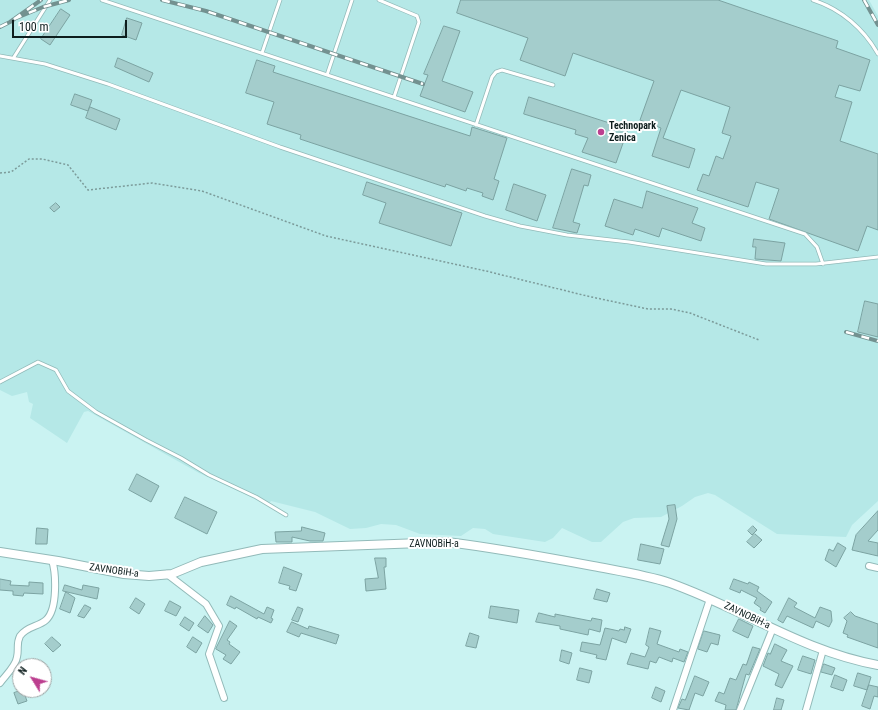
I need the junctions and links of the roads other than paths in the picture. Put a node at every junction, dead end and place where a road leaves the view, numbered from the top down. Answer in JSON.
{"nodes":[{"id":1,"x":50,"y":0,"type":"edge"},
{"id":2,"x":102,"y":0,"type":"edge"},
{"id":3,"x":280,"y":0,"type":"edge"},
{"id":4,"x":352,"y":0,"type":"edge"},
{"id":5,"x":379,"y":0,"type":"edge"},
{"id":6,"x":813,"y":0,"type":"edge"},
{"id":7,"x":262,"y":53,"type":"junction"},
{"id":8,"x":878,"y":54,"type":"edge"},
{"id":9,"x":0,"y":56,"type":"edge"},
{"id":10,"x":14,"y":57,"type":"junction"},
{"id":11,"x":327,"y":75,"type":"junction"},
{"id":12,"x":553,"y":85,"type":"dead end"},
{"id":13,"x":394,"y":97,"type":"junction"},
{"id":14,"x":476,"y":125,"type":"junction"},
{"id":15,"x":878,"y":257,"type":"edge"},
{"id":16,"x":823,"y":264,"type":"junction"},
{"id":17,"x":0,"y":382,"type":"edge"},
{"id":18,"x":286,"y":514,"type":"dead end"},
{"id":19,"x":0,"y":552,"type":"edge"},
{"id":20,"x":52,"y":560,"type":"junction"},
{"id":21,"x":869,"y":566,"type":"dead end"},
{"id":22,"x":878,"y":568,"type":"edge"},
{"id":23,"x":167,"y":574,"type":"junction"},
{"id":24,"x":710,"y":599,"type":"junction"},
{"id":25,"x":773,"y":628,"type":"junction"},
{"id":26,"x":823,"y":650,"type":"junction"},
{"id":27,"x":878,"y":665,"type":"edge"},
{"id":28,"x":0,"y":683,"type":"edge"},
{"id":29,"x":224,"y":698,"type":"dead end"},
{"id":30,"x":674,"y":710,"type":"edge"},
{"id":31,"x":740,"y":710,"type":"edge"},
{"id":32,"x":806,"y":710,"type":"edge"}],
"edges":[{"from":1,"to":10,"type":"lane"},
{"from":2,"to":7,"type":"lane"},
{"from":3,"to":7,"type":"lane"},
{"from":4,"to":11,"type":"lane"},
{"from":5,"to":13,"type":"lane"},
{"from":6,"to":8,"type":"lane"},
{"from":7,"to":11,"type":"lane"},
{"from":9,"to":10,"type":"lane"},
{"from":10,"to":16,"type":"lane"},
{"from":11,"to":13,"type":"lane"},
{"from":12,"to":14,"type":"lane"},
{"from":13,"to":14,"type":"lane"},
{"from":14,"to":16,"type":"lane"},
{"from":15,"to":16,"type":"lane"},
{"from":17,"to":18,"type":"lane"},
{"from":19,"to":20,"type":"main road","name":"ZAVNOBiH-a"},
{"from":20,"to":23,"type":"main road","name":"ZAVNOBiH-a"},
{"from":20,"to":28,"type":"street"},
{"from":21,"to":22,"type":"street"},
{"from":23,"to":24,"type":"main road","name":"ZAVNOBiH-a"},
{"from":23,"to":29,"type":"street"},
{"from":24,"to":25,"type":"main road","name":"ZAVNOBiH-a"},
{"from":24,"to":30,"type":"street"},
{"from":25,"to":26,"type":"main road","name":"ZAVNOBiH-a"},
{"from":25,"to":31,"type":"street"},
{"from":26,"to":27,"type":"main road","name":"ZAVNOBiH-a"},
{"from":26,"to":32,"type":"street"}]}
